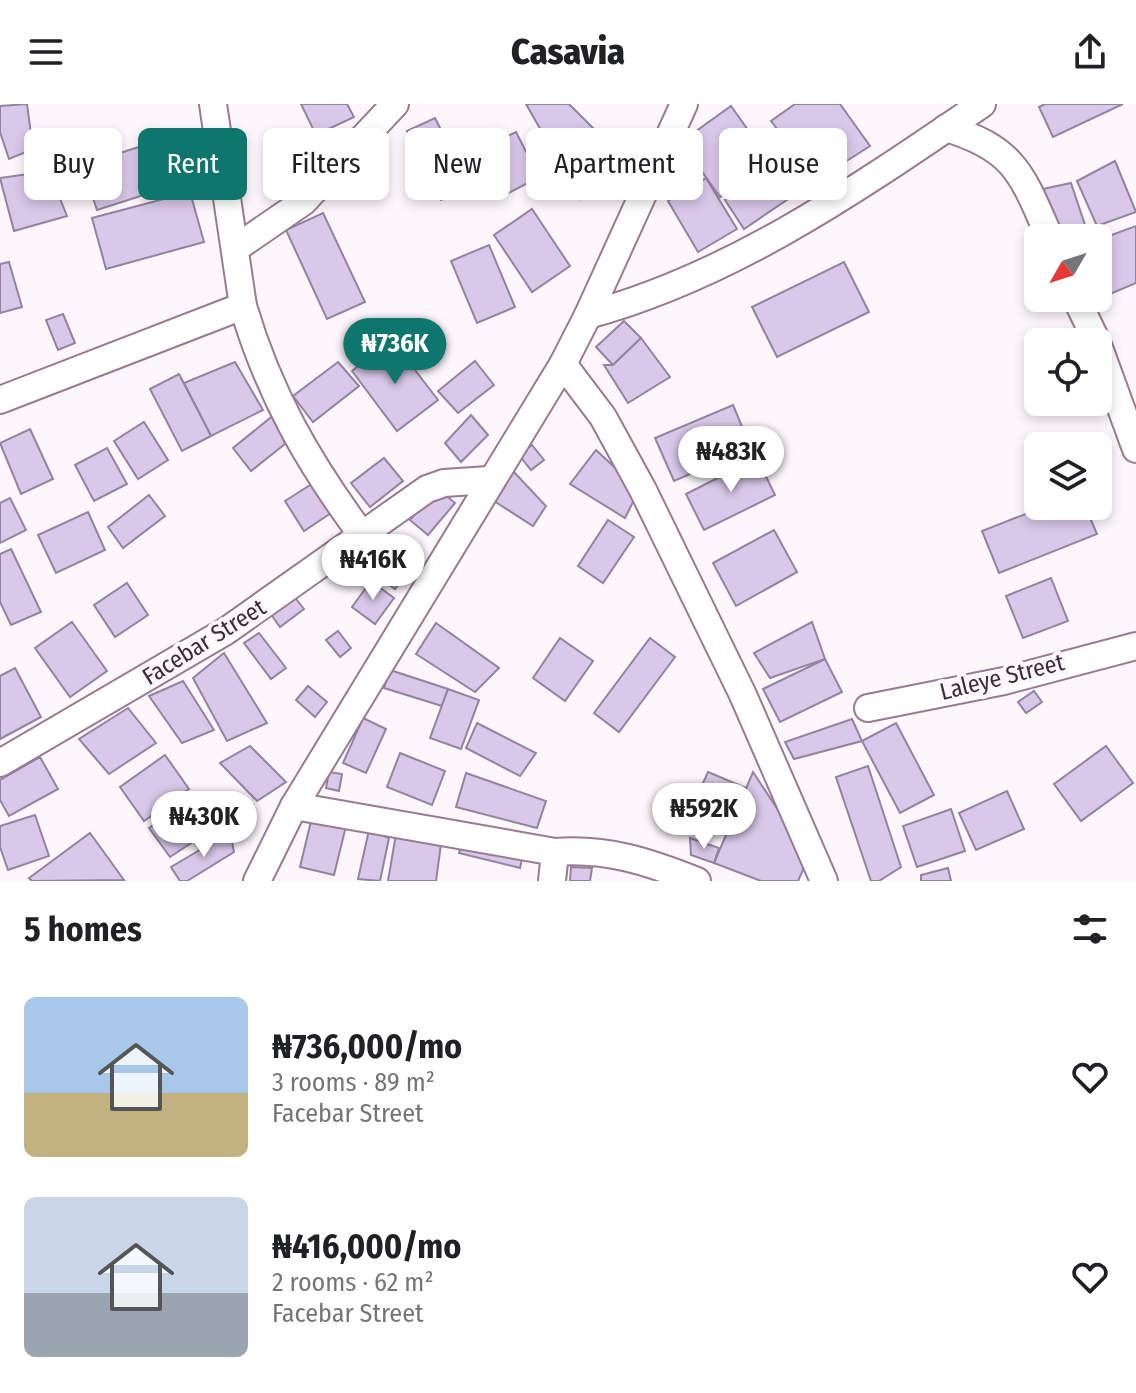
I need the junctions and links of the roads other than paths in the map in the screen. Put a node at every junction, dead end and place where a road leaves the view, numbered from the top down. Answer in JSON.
{"nodes":[{"id":1,"x":213,"y":104,"type":"edge"},
{"id":2,"x":395,"y":104,"type":"edge"},
{"id":3,"x":684,"y":104,"type":"edge"},
{"id":4,"x":982,"y":104,"type":"edge"},
{"id":5,"x":946,"y":128,"type":"junction"},
{"id":6,"x":1043,"y":224,"type":"edge"},
{"id":7,"x":236,"y":248,"type":"junction"},
{"id":8,"x":243,"y":306,"type":"junction"},
{"id":9,"x":588,"y":315,"type":"junction"},
{"id":10,"x":563,"y":364,"type":"junction"},
{"id":11,"x":1112,"y":384,"type":"edge"},
{"id":12,"x":0,"y":400,"type":"edge"},
{"id":13,"x":1136,"y":449,"type":"edge"},
{"id":14,"x":489,"y":480,"type":"junction"},
{"id":15,"x":362,"y":535,"type":"junction"},
{"id":16,"x":1136,"y":646,"type":"edge"},
{"id":17,"x":868,"y":708,"type":"dead end"},
{"id":18,"x":0,"y":763,"type":"edge"},
{"id":19,"x":294,"y":806,"type":"junction"},
{"id":20,"x":555,"y":852,"type":"junction"},
{"id":21,"x":257,"y":881,"type":"edge"},
{"id":22,"x":552,"y":881,"type":"edge"},
{"id":23,"x":697,"y":881,"type":"edge"},
{"id":24,"x":824,"y":881,"type":"edge"}],
"edges":[{"from":1,"to":7,"type":"street"},
{"from":2,"to":7,"type":"street"},
{"from":3,"to":9,"type":"street"},
{"from":4,"to":5,"type":"street"},
{"from":5,"to":6,"type":"street"},
{"from":5,"to":9,"type":"street"},
{"from":7,"to":8,"type":"street"},
{"from":8,"to":12,"type":"street"},
{"from":8,"to":15,"type":"street"},
{"from":9,"to":10,"type":"street"},
{"from":10,"to":14,"type":"street"},
{"from":10,"to":24,"type":"street"},
{"from":11,"to":13,"type":"street"},
{"from":14,"to":15,"type":"street","name":"Facebar Street"},
{"from":14,"to":19,"type":"street"},
{"from":15,"to":18,"type":"street","name":"Facebar Street"},
{"from":16,"to":17,"type":"street","name":"Laleye Street"},
{"from":19,"to":20,"type":"street"},
{"from":19,"to":21,"type":"street"},
{"from":20,"to":22,"type":"street"},
{"from":20,"to":23,"type":"street"}]}
